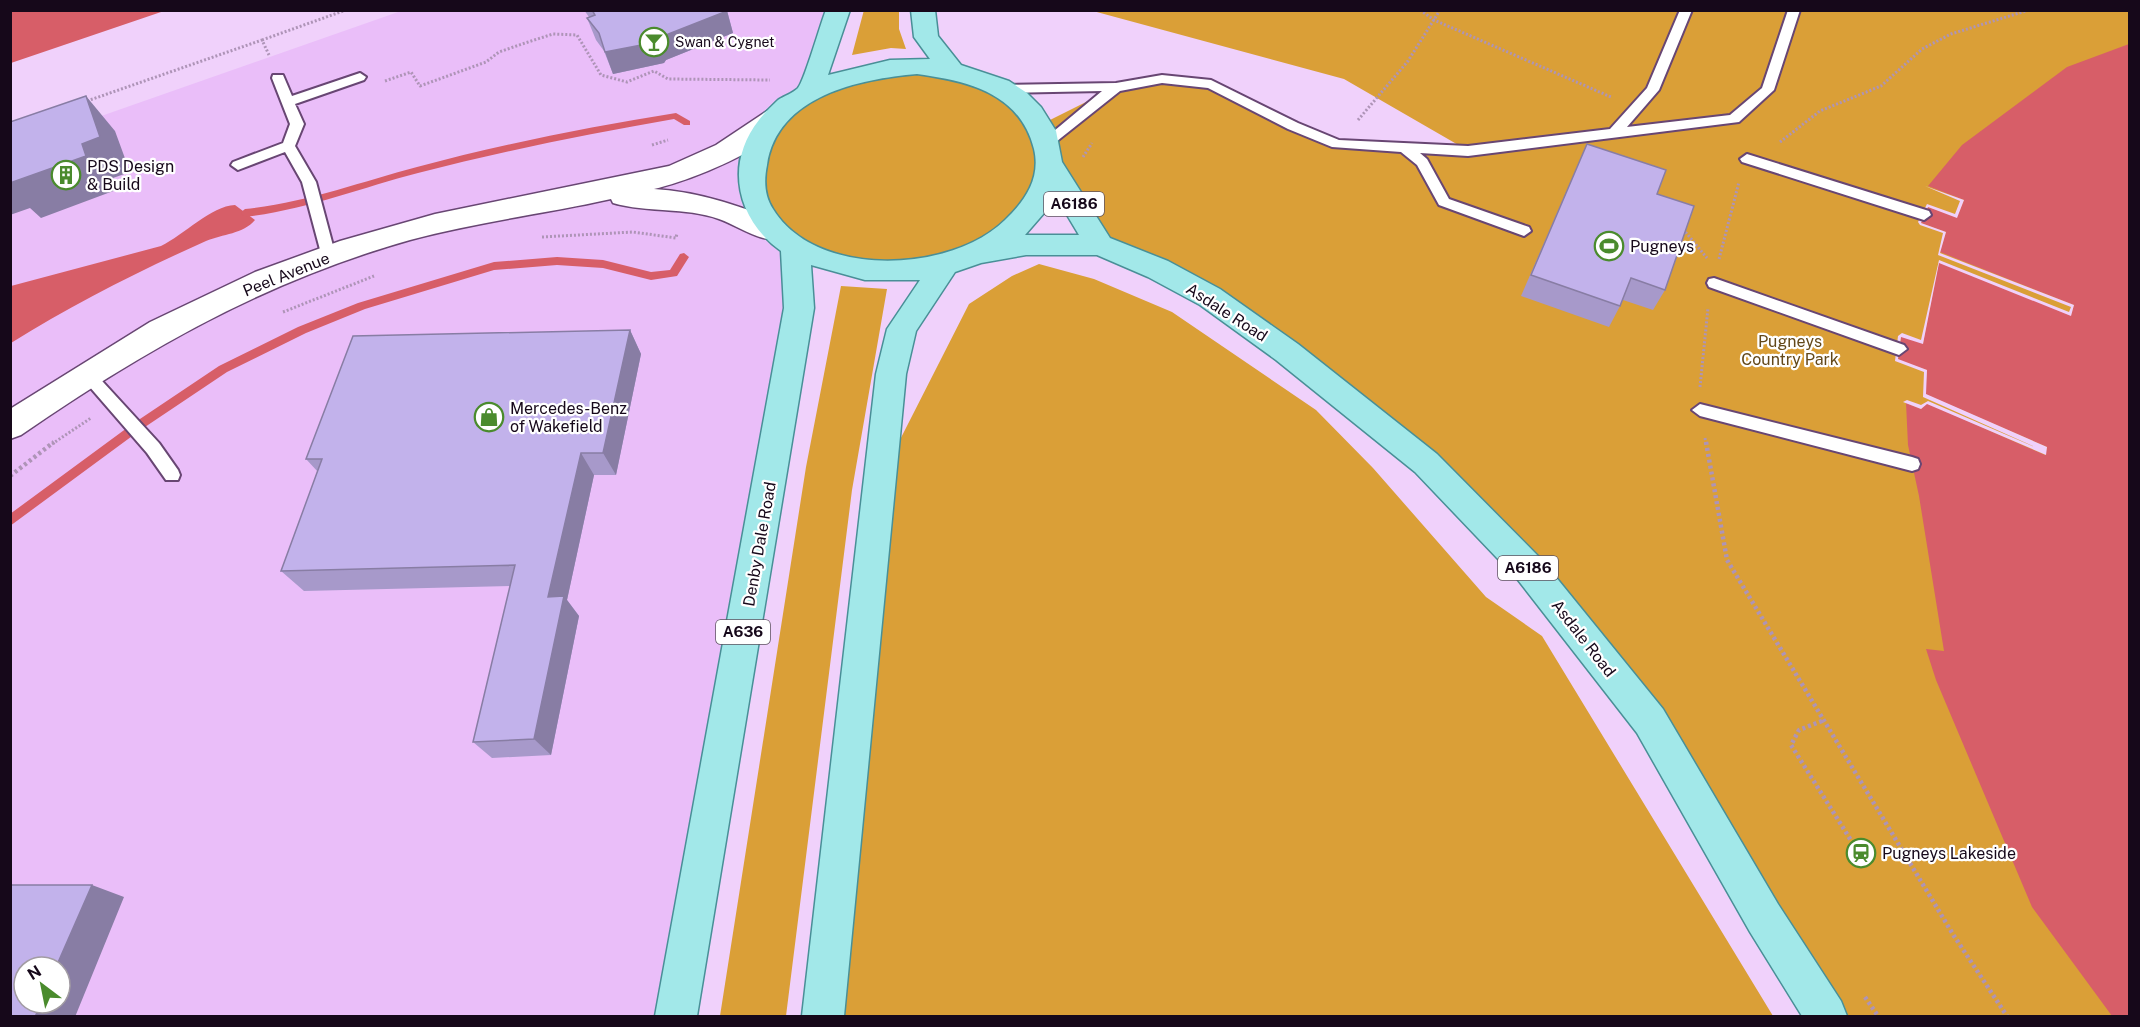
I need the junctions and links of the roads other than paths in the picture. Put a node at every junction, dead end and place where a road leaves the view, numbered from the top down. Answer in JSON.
{"nodes":[{"id":1,"x":837,"y":10,"type":"edge"},
{"id":2,"x":923,"y":10,"type":"edge"},
{"id":3,"x":1686,"y":10,"type":"edge"},
{"id":4,"x":1794,"y":10,"type":"edge"},
{"id":5,"x":951,"y":69,"type":"junction"},
{"id":6,"x":360,"y":76,"type":"dead end"},
{"id":7,"x":279,"y":78,"type":"road end"},
{"id":8,"x":1116,"y":87,"type":"junction"},
{"id":9,"x":1004,"y":90,"type":"junction"},
{"id":10,"x":809,"y":92,"type":"junction"},
{"id":11,"x":290,"y":101,"type":"junction"},
{"id":12,"x":776,"y":117,"type":"junction"},
{"id":13,"x":1614,"y":133,"type":"junction"},
{"id":14,"x":288,"y":146,"type":"junction"},
{"id":15,"x":1404,"y":147,"type":"junction"},
{"id":16,"x":1048,"y":154,"type":"junction"},
{"id":17,"x":1747,"y":159,"type":"road end"},
{"id":18,"x":238,"y":165,"type":"dead end"},
{"id":19,"x":591,"y":194,"type":"junction"},
{"id":20,"x":1924,"y":215,"type":"dead end"},
{"id":21,"x":1524,"y":231,"type":"dead end"},
{"id":22,"x":784,"y":239,"type":"junction"},
{"id":23,"x":1100,"y":245,"type":"junction"},
{"id":24,"x":976,"y":253,"type":"junction"},
{"id":25,"x":329,"y":257,"type":"junction"},
{"id":26,"x":945,"y":265,"type":"junction"},
{"id":27,"x":1715,"y":277,"type":"road end"},
{"id":28,"x":1899,"y":349,"type":"dead end"},
{"id":29,"x":87,"y":374,"type":"junction"},
{"id":30,"x":1700,"y":410,"type":"road end"},
{"id":31,"x":10,"y":426,"type":"edge"},
{"id":32,"x":1912,"y":464,"type":"dead end"},
{"id":33,"x":172,"y":475,"type":"dead end"},
{"id":34,"x":676,"y":1017,"type":"edge"},
{"id":35,"x":823,"y":1017,"type":"edge"},
{"id":36,"x":1826,"y":1017,"type":"edge"}],
"edges":[{"from":1,"to":10,"type":"main road"},
{"from":2,"to":5,"type":"main road"},
{"from":3,"to":13,"type":"lane"},
{"from":4,"to":13,"type":"lane"},
{"from":5,"to":9,"type":"main road"},
{"from":5,"to":10,"type":"main road"},
{"from":6,"to":11,"type":"lane"},
{"from":7,"to":11,"type":"lane"},
{"from":8,"to":9,"type":"lane"},
{"from":8,"to":15,"type":"lane"},
{"from":8,"to":16,"type":"lane"},
{"from":9,"to":16,"type":"main road"},
{"from":10,"to":12,"type":"main road"},
{"from":11,"to":14,"type":"lane"},
{"from":12,"to":19,"type":"street","name":"Peel Avenue"},
{"from":12,"to":22,"type":"main road"},
{"from":13,"to":15,"type":"lane"},
{"from":14,"to":18,"type":"lane"},
{"from":14,"to":25,"type":"lane"},
{"from":15,"to":21,"type":"lane"},
{"from":16,"to":23,"type":"main road","number":"A6186"},
{"from":16,"to":24,"type":"main road"},
{"from":17,"to":20,"type":"lane"},
{"from":19,"to":22,"type":"street","name":"Peel Avenue"},
{"from":19,"to":25,"type":"street","name":"Peel Avenue"},
{"from":22,"to":26,"type":"main road"},
{"from":22,"to":34,"type":"main road","name":"Denby Dale Road","number":"A636"},
{"from":23,"to":24,"type":"main road","name":"Asdale Road"},
{"from":23,"to":36,"type":"main road","name":"Asdale Road","number":"A6186"},
{"from":24,"to":26,"type":"main road"},
{"from":25,"to":29,"type":"street","name":"Peel Avenue"},
{"from":26,"to":35,"type":"main road"},
{"from":27,"to":28,"type":"lane"},
{"from":29,"to":31,"type":"street","name":"Peel Avenue"},
{"from":29,"to":33,"type":"lane"},
{"from":30,"to":32,"type":"lane"}]}
